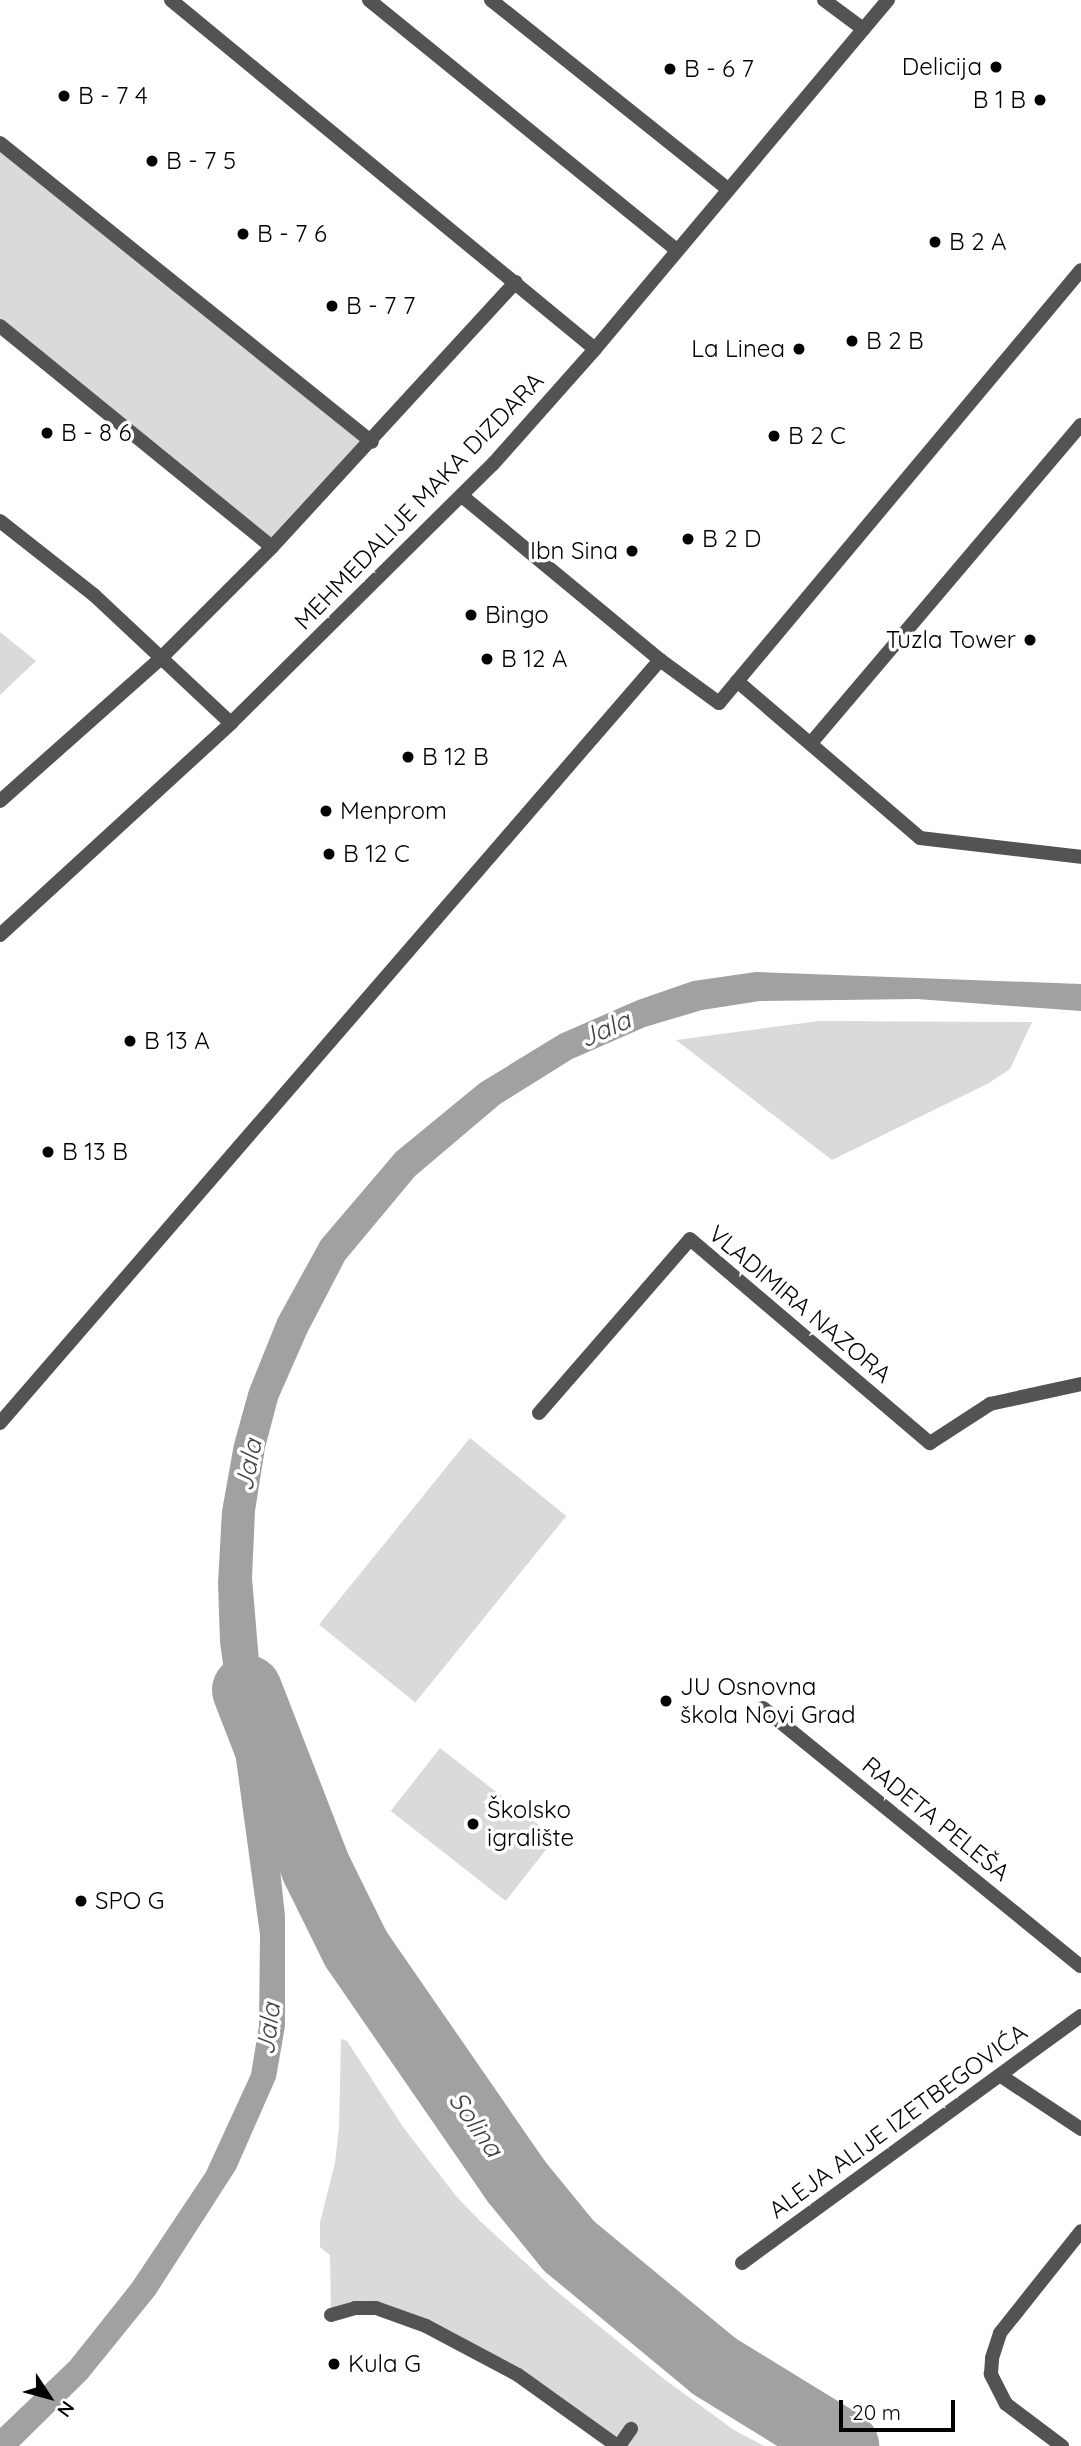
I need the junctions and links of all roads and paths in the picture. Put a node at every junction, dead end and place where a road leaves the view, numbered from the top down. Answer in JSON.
{"nodes":[{"id":1,"x":171,"y":0,"type":"edge"},
{"id":2,"x":369,"y":0,"type":"edge"},
{"id":3,"x":491,"y":0,"type":"edge"},
{"id":4,"x":824,"y":0,"type":"edge"},
{"id":5,"x":888,"y":0,"type":"edge"},
{"id":6,"x":863,"y":29,"type":"junction"},
{"id":7,"x":0,"y":143,"type":"edge"},
{"id":8,"x":728,"y":189,"type":"junction"},
{"id":9,"x":677,"y":250,"type":"junction"},
{"id":10,"x":1081,"y":270,"type":"edge"},
{"id":11,"x":516,"y":282,"type":"junction"},
{"id":12,"x":0,"y":326,"type":"edge"},
{"id":13,"x":595,"y":349,"type":"junction"},
{"id":14,"x":1081,"y":425,"type":"edge"},
{"id":15,"x":372,"y":442,"type":"junction"},
{"id":16,"x":462,"y":496,"type":"junction"},
{"id":17,"x":0,"y":521,"type":"edge"},
{"id":18,"x":272,"y":547,"type":"junction"},
{"id":19,"x":162,"y":657,"type":"junction"},
{"id":20,"x":660,"y":660,"type":"junction"},
{"id":21,"x":737,"y":681,"type":"junction"},
{"id":22,"x":231,"y":723,"type":"junction"},
{"id":23,"x":811,"y":743,"type":"junction"},
{"id":24,"x":0,"y":801,"type":"edge"},
{"id":25,"x":1081,"y":857,"type":"edge"},
{"id":26,"x":0,"y":935,"type":"edge"},
{"id":27,"x":1081,"y":1384,"type":"edge"},
{"id":28,"x":540,"y":1413,"type":"dead end"},
{"id":29,"x":0,"y":1423,"type":"edge"},
{"id":30,"x":763,"y":1708,"type":"dead end"},
{"id":31,"x":1081,"y":1966,"type":"edge"},
{"id":32,"x":1081,"y":2016,"type":"edge"},
{"id":33,"x":1001,"y":2076,"type":"junction"},
{"id":34,"x":1081,"y":2129,"type":"edge"},
{"id":35,"x":1081,"y":2231,"type":"edge"},
{"id":36,"x":742,"y":2263,"type":"dead end"},
{"id":37,"x":331,"y":2315,"type":"dead end"},
{"id":38,"x":631,"y":2429,"type":"dead end"},
{"id":39,"x":618,"y":2446,"type":"edge"},
{"id":40,"x":1062,"y":2446,"type":"edge"}],
"edges":[{"from":1,"to":11,"type":"street"},
{"from":2,"to":9,"type":"street"},
{"from":3,"to":8,"type":"street"},
{"from":4,"to":6,"type":"street"},
{"from":5,"to":6,"type":"street","name":"MEHMEDALIJE MAKA DIZDARA"},
{"from":6,"to":8,"type":"street","name":"MEHMEDALIJE MAKA DIZDARA"},
{"from":7,"to":15,"type":"street"},
{"from":8,"to":9,"type":"street","name":"MEHMEDALIJE MAKA DIZDARA"},
{"from":9,"to":13,"type":"street","name":"MEHMEDALIJE MAKA DIZDARA"},
{"from":10,"to":21,"type":"street"},
{"from":11,"to":13,"type":"street"},
{"from":11,"to":15,"type":"street"},
{"from":12,"to":18,"type":"street"},
{"from":13,"to":16,"type":"street","name":"MEHMEDALIJE MAKA DIZDARA"},
{"from":14,"to":23,"type":"street"},
{"from":15,"to":18,"type":"street"},
{"from":16,"to":20,"type":"street"},
{"from":16,"to":22,"type":"street","name":"MEHMEDALIJE MAKA DIZDARA"},
{"from":17,"to":19,"type":"street"},
{"from":18,"to":19,"type":"street"},
{"from":19,"to":22,"type":"street"},
{"from":19,"to":24,"type":"street"},
{"from":20,"to":21,"type":"street"},
{"from":20,"to":29,"type":"street"},
{"from":21,"to":23,"type":"street"},
{"from":22,"to":26,"type":"street","name":"MEHMEDALIJE MAKA DIZDARA"},
{"from":23,"to":25,"type":"street"},
{"from":27,"to":28,"type":"street","name":"VLADIMIRA NAZORA"},
{"from":30,"to":31,"type":"street","name":"RADETA PELEŠA"},
{"from":32,"to":33,"type":"street","name":"ALEJA ALIJE IZETBEGOVIĆA"},
{"from":33,"to":34,"type":"street"},
{"from":33,"to":36,"type":"street","name":"ALEJA ALIJE IZETBEGOVIĆA"},
{"from":35,"to":40,"type":"street"},
{"from":37,"to":39,"type":"street"},
{"from":38,"to":39,"type":"street"}]}
